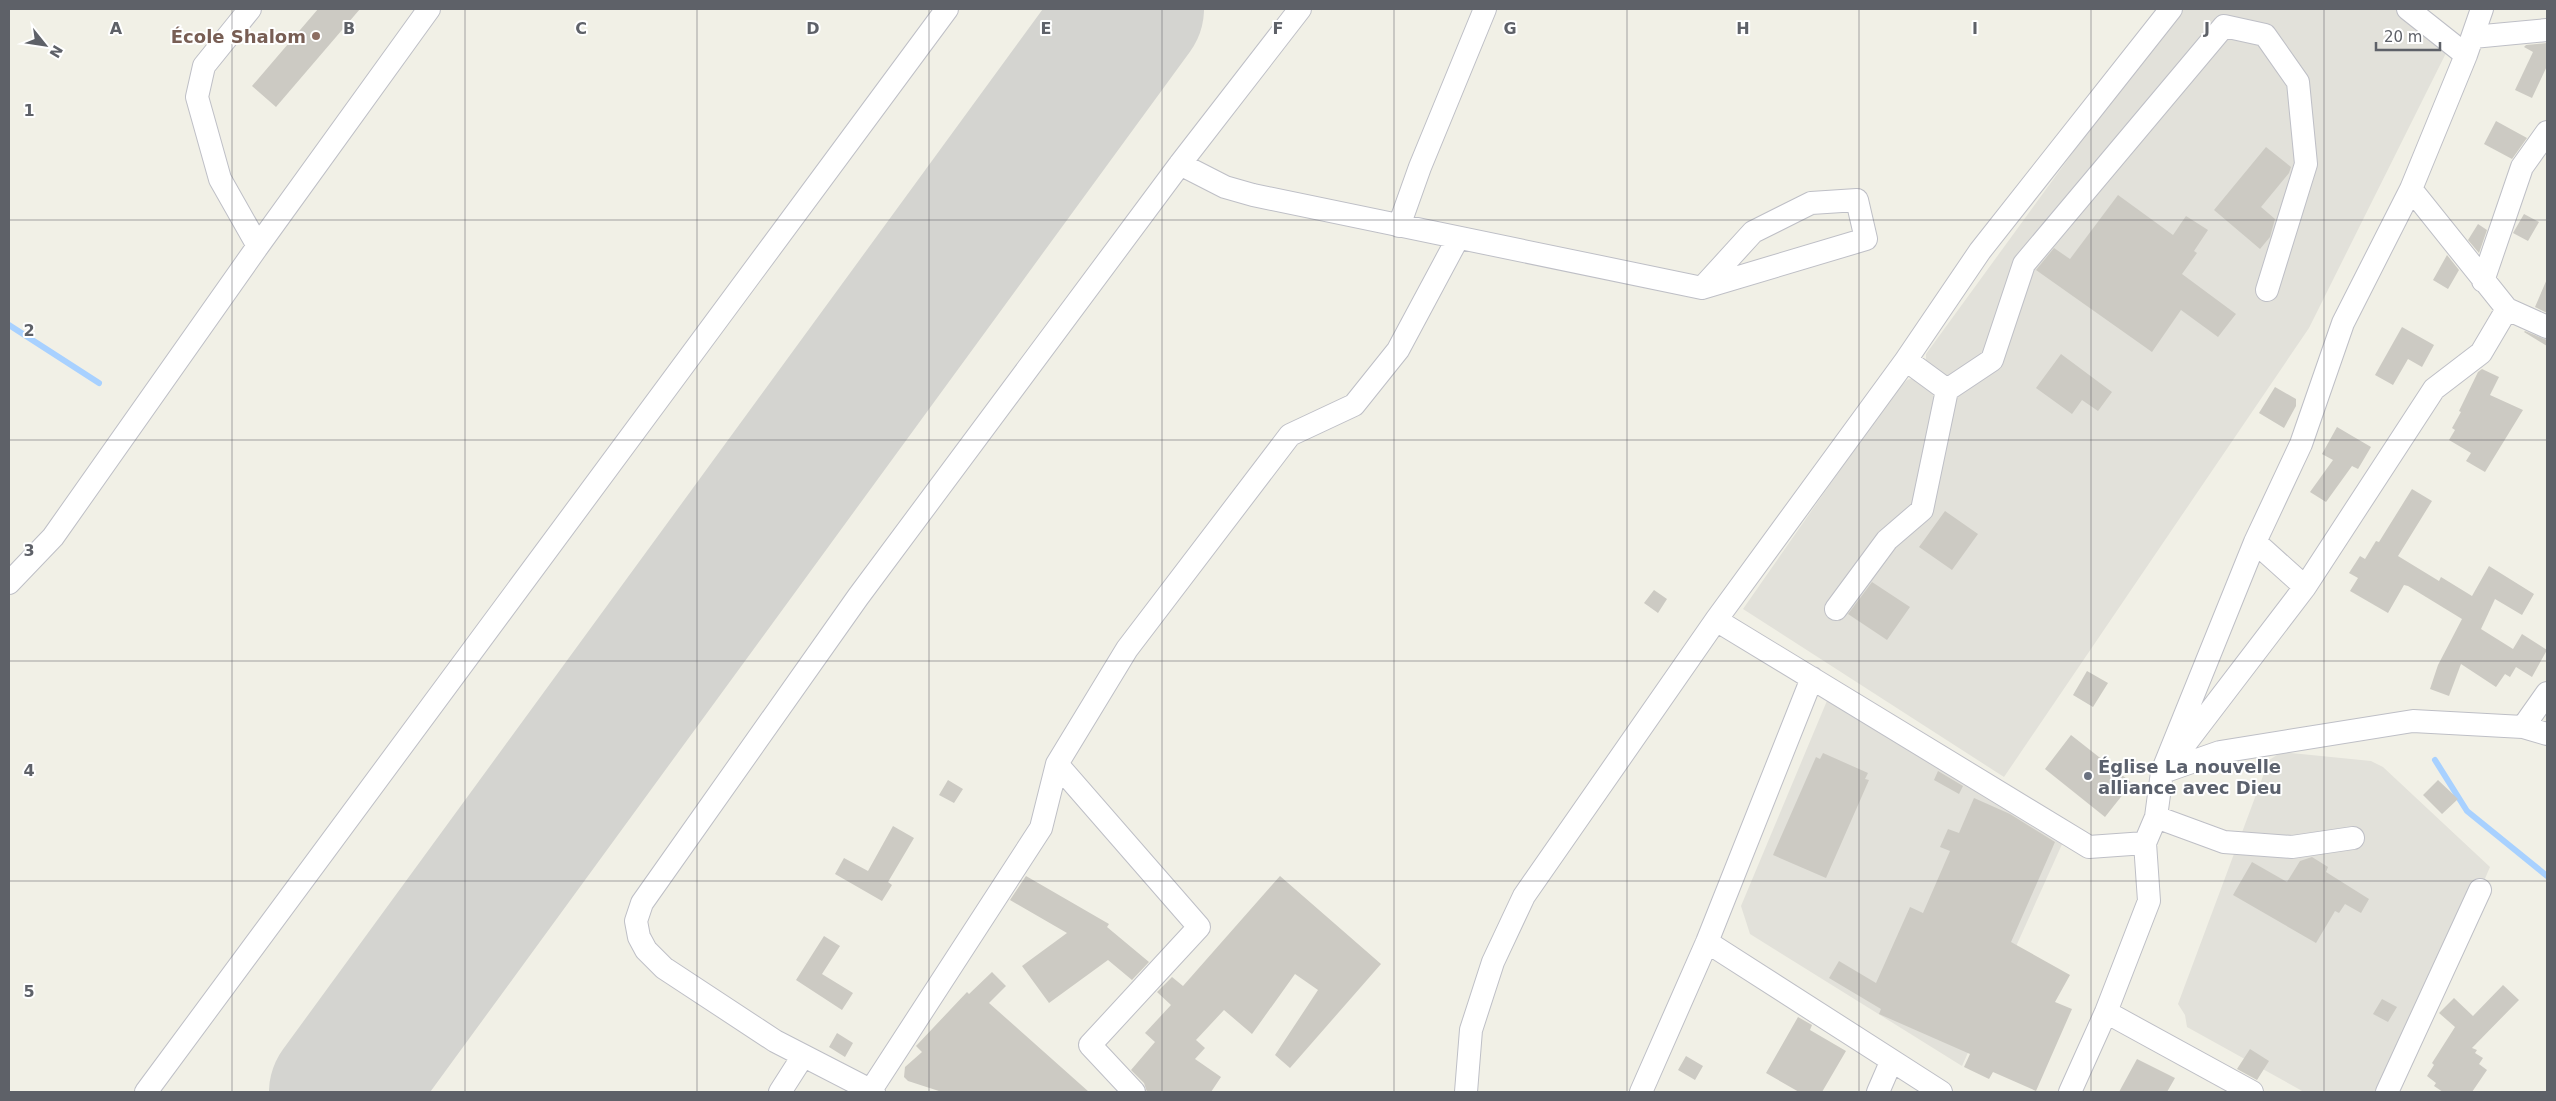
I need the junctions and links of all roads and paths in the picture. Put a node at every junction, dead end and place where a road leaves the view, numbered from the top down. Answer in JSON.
{"nodes":[{"id":1,"x":250,"y":9,"type":"edge"},
{"id":2,"x":429,"y":9,"type":"edge"},
{"id":3,"x":947,"y":9,"type":"edge"},
{"id":4,"x":1300,"y":9,"type":"edge"},
{"id":5,"x":1484,"y":9,"type":"edge"},
{"id":6,"x":2171,"y":9,"type":"edge"},
{"id":7,"x":2408,"y":9,"type":"edge"},
{"id":8,"x":2482,"y":9,"type":"edge"},
{"id":9,"x":2547,"y":30,"type":"edge"},
{"id":10,"x":2470,"y":46,"type":"junction"},
{"id":11,"x":2547,"y":132,"type":"edge"},
{"id":12,"x":1180,"y":164,"type":"junction"},
{"id":13,"x":2411,"y":189,"type":"junction"},
{"id":14,"x":1398,"y":226,"type":"junction"},
{"id":15,"x":1458,"y":238,"type":"junction"},
{"id":16,"x":258,"y":246,"type":"junction"},
{"id":17,"x":2483,"y":281,"type":"junction"},
{"id":18,"x":1702,"y":288,"type":"junction"},
{"id":19,"x":2266,"y":290,"type":"dead end"},
{"id":20,"x":2507,"y":309,"type":"junction"},
{"id":21,"x":2547,"y":327,"type":"edge"},
{"id":22,"x":1906,"y":360,"type":"junction"},
{"id":23,"x":1947,"y":390,"type":"junction"},
{"id":24,"x":2255,"y":542,"type":"junction"},
{"id":25,"x":9,"y":582,"type":"edge"},
{"id":26,"x":2305,"y":588,"type":"junction"},
{"id":27,"x":1836,"y":609,"type":"dead end"},
{"id":28,"x":1716,"y":620,"type":"junction"},
{"id":29,"x":1812,"y":678,"type":"junction"},
{"id":30,"x":2547,"y":693,"type":"edge"},
{"id":31,"x":2523,"y":727,"type":"junction"},
{"id":32,"x":2547,"y":734,"type":"edge"},
{"id":33,"x":1057,"y":764,"type":"junction"},
{"id":34,"x":2162,"y":772,"type":"junction"},
{"id":35,"x":2156,"y":816,"type":"junction"},
{"id":36,"x":2353,"y":838,"type":"dead end"},
{"id":37,"x":2145,"y":843,"type":"junction"},
{"id":38,"x":2480,"y":890,"type":"dead end"},
{"id":39,"x":1707,"y":942,"type":"junction"},
{"id":40,"x":2106,"y":1012,"type":"junction"},
{"id":41,"x":803,"y":1056,"type":"junction"},
{"id":42,"x":1891,"y":1062,"type":"junction"},
{"id":43,"x":872,"y":1091,"type":"edge"},
{"id":44,"x":146,"y":1092,"type":"edge"},
{"id":45,"x":780,"y":1092,"type":"edge"},
{"id":46,"x":1134,"y":1092,"type":"edge"},
{"id":47,"x":1466,"y":1092,"type":"edge"},
{"id":48,"x":1640,"y":1092,"type":"edge"},
{"id":49,"x":1878,"y":1092,"type":"edge"},
{"id":50,"x":1941,"y":1092,"type":"edge"},
{"id":51,"x":2070,"y":1092,"type":"edge"},
{"id":52,"x":2252,"y":1092,"type":"edge"},
{"id":53,"x":2387,"y":1092,"type":"edge"}],
"edges":[{"from":1,"to":16,"type":"street"},
{"from":2,"to":16,"type":"street"},
{"from":3,"to":44,"type":"street"},
{"from":4,"to":12,"type":"street"},
{"from":5,"to":14,"type":"street"},
{"from":6,"to":22,"type":"street"},
{"from":7,"to":10,"type":"street"},
{"from":8,"to":10,"type":"street"},
{"from":9,"to":10,"type":"street"},
{"from":10,"to":13,"type":"street"},
{"from":11,"to":17,"type":"street"},
{"from":12,"to":14,"type":"street"},
{"from":12,"to":41,"type":"street"},
{"from":13,"to":17,"type":"street"},
{"from":13,"to":24,"type":"street"},
{"from":14,"to":15,"type":"street"},
{"from":15,"to":18,"type":"street"},
{"from":15,"to":33,"type":"street"},
{"from":16,"to":25,"type":"street"},
{"from":17,"to":20,"type":"street"},
{"from":18,"to":18,"type":"street"},
{"from":19,"to":23,"type":"street"},
{"from":20,"to":21,"type":"street"},
{"from":20,"to":26,"type":"street"},
{"from":22,"to":23,"type":"street"},
{"from":22,"to":28,"type":"street"},
{"from":23,"to":27,"type":"street"},
{"from":24,"to":26,"type":"street"},
{"from":24,"to":34,"type":"street"},
{"from":26,"to":34,"type":"street"},
{"from":28,"to":29,"type":"street"},
{"from":28,"to":47,"type":"street"},
{"from":29,"to":37,"type":"street"},
{"from":29,"to":39,"type":"street"},
{"from":30,"to":31,"type":"street"},
{"from":31,"to":32,"type":"street"},
{"from":31,"to":34,"type":"street"},
{"from":33,"to":43,"type":"street"},
{"from":33,"to":46,"type":"street"},
{"from":34,"to":35,"type":"street"},
{"from":35,"to":36,"type":"street"},
{"from":35,"to":37,"type":"street"},
{"from":37,"to":40,"type":"street"},
{"from":38,"to":53,"type":"street"},
{"from":39,"to":42,"type":"street"},
{"from":39,"to":48,"type":"street"},
{"from":40,"to":51,"type":"street"},
{"from":40,"to":52,"type":"street"},
{"from":41,"to":43,"type":"street"},
{"from":41,"to":45,"type":"street"},
{"from":42,"to":49,"type":"street"},
{"from":42,"to":50,"type":"street"}]}
